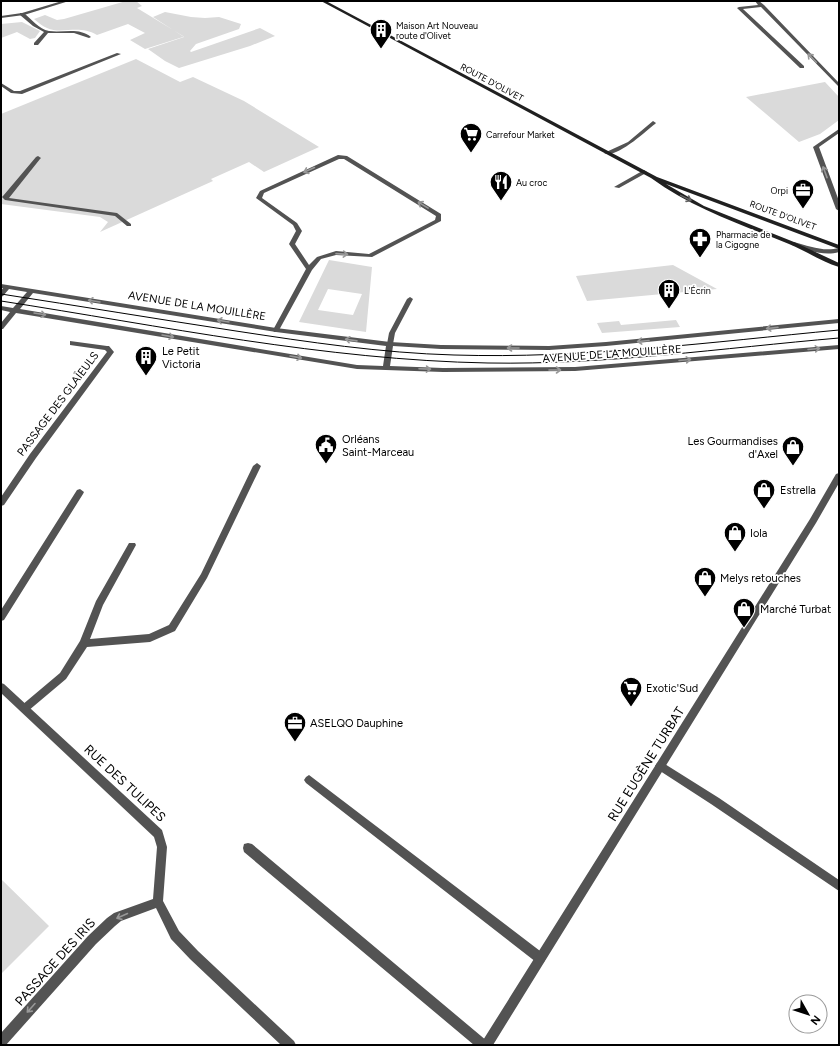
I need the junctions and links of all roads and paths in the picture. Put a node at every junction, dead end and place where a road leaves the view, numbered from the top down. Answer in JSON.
{"nodes":[{"id":1,"x":67,"y":1,"type":"edge"},
{"id":2,"x":323,"y":1,"type":"edge"},
{"id":3,"x":757,"y":1,"type":"edge"},
{"id":4,"x":762,"y":6,"type":"junction"},
{"id":5,"x":22,"y":14,"type":"junction"},
{"id":6,"x":1,"y":17,"type":"edge"},
{"id":7,"x":47,"y":32,"type":"junction"},
{"id":8,"x":89,"y":37,"type":"dead end"},
{"id":9,"x":36,"y":44,"type":"dead end"},
{"id":10,"x":119,"y":54,"type":"dead end"},
{"id":11,"x":802,"y":67,"type":"dead end"},
{"id":12,"x":1,"y":84,"type":"edge"},
{"id":13,"x":839,"y":86,"type":"edge"},
{"id":14,"x":653,"y":123,"type":"dead end"},
{"id":15,"x":839,"y":131,"type":"edge"},
{"id":16,"x":607,"y":153,"type":"junction"},
{"id":17,"x":38,"y":158,"type":"dead end"},
{"id":18,"x":644,"y":172,"type":"junction"},
{"id":19,"x":653,"y":177,"type":"junction"},
{"id":20,"x":617,"y":187,"type":"dead end"},
{"id":21,"x":839,"y":209,"type":"edge"},
{"id":22,"x":129,"y":225,"type":"dead end"},
{"id":23,"x":793,"y":244,"type":"junction"},
{"id":24,"x":839,"y":246,"type":"edge"},
{"id":25,"x":839,"y":250,"type":"edge"},
{"id":26,"x":839,"y":265,"type":"edge"},
{"id":27,"x":309,"y":269,"type":"junction"},
{"id":28,"x":4,"y":287,"type":"edge"},
{"id":29,"x":31,"y":291,"type":"junction"},
{"id":30,"x":1,"y":295,"type":"edge"},
{"id":31,"x":410,"y":299,"type":"dead end"},
{"id":32,"x":1,"y":308,"type":"edge"},
{"id":33,"x":15,"y":310,"type":"junction"},
{"id":34,"x":839,"y":322,"type":"edge"},
{"id":35,"x":1,"y":327,"type":"edge"},
{"id":36,"x":276,"y":330,"type":"junction"},
{"id":37,"x":72,"y":343,"type":"dead end"},
{"id":38,"x":390,"y":344,"type":"junction"},
{"id":39,"x":839,"y":347,"type":"edge"},
{"id":40,"x":386,"y":368,"type":"junction"},
{"id":41,"x":257,"y":466,"type":"dead end"},
{"id":42,"x":839,"y":476,"type":"edge"},
{"id":43,"x":80,"y":492,"type":"dead end"},
{"id":44,"x":1,"y":503,"type":"edge"},
{"id":45,"x":132,"y":545,"type":"dead end"},
{"id":46,"x":1,"y":617,"type":"edge"},
{"id":47,"x":84,"y":643,"type":"junction"},
{"id":48,"x":1,"y":687,"type":"edge"},
{"id":49,"x":25,"y":708,"type":"junction"},
{"id":50,"x":660,"y":766,"type":"junction"},
{"id":51,"x":309,"y":780,"type":"dead end"},
{"id":52,"x":248,"y":848,"type":"dead end"},
{"id":53,"x":839,"y":886,"type":"edge"},
{"id":54,"x":158,"y":902,"type":"junction"},
{"id":55,"x":540,"y":958,"type":"junction"},
{"id":56,"x":1,"y":1042,"type":"edge"},
{"id":57,"x":290,"y":1045,"type":"edge"},
{"id":58,"x":484,"y":1045,"type":"edge"}],
"edges":[{"from":1,"to":5,"type":"street"},
{"from":2,"to":16,"type":"main road","name":"ROUTE D'OLIVET"},
{"from":3,"to":4,"type":"street"},
{"from":4,"to":11,"type":"street"},
{"from":13,"to":4,"type":"street","one_way":true},
{"from":5,"to":6,"type":"street"},
{"from":5,"to":7,"type":"street"},
{"from":7,"to":8,"type":"street"},
{"from":7,"to":9,"type":"street"},
{"from":10,"to":12,"type":"street"},
{"from":14,"to":16,"type":"street"},
{"from":21,"to":15,"type":"street","one_way":true},
{"from":16,"to":18,"type":"main road","name":"ROUTE D'OLIVET"},
{"from":17,"to":22,"type":"street"},
{"from":18,"to":19,"type":"main road","name":"ROUTE D'OLIVET"},
{"from":18,"to":20,"type":"street"},
{"from":19,"to":23,"type":"main road","name":"ROUTE D'OLIVET","one_way":true},
{"from":19,"to":24,"type":"main road","name":"ROUTE D'OLIVET"},
{"from":23,"to":25,"type":"street","name":"ROUTE D'OLIVET"},
{"from":23,"to":26,"type":"main road","name":"ROUTE D'OLIVET"},
{"from":27,"to":27,"type":"street","one_way":true},
{"from":27,"to":36,"type":"street"},
{"from":28,"to":29,"type":"street","name":"AVENUE DE LA MOUILLÈRE"},
{"from":28,"to":30,"type":"street"},
{"from":29,"to":33,"type":"street"},
{"from":36,"to":29,"type":"street","name":"AVENUE DE LA MOUILLÈRE","one_way":true},
{"from":31,"to":38,"type":"street"},
{"from":32,"to":33,"type":"street","name":"AVENUE DE LA MOUILLÈRE"},
{"from":33,"to":35,"type":"street"},
{"from":33,"to":40,"type":"street","name":"AVENUE DE LA MOUILLÈRE","one_way":true},
{"from":34,"to":38,"type":"street","name":"AVENUE DE LA MOUILLÈRE","one_way":true},
{"from":38,"to":36,"type":"street","name":"AVENUE DE LA MOUILLÈRE","one_way":true},
{"from":37,"to":44,"type":"street","name":"PASSAGE DES GLAÏEULS"},
{"from":38,"to":40,"type":"street"},
{"from":40,"to":39,"type":"street","name":"AVENUE DE LA MOUILLÈRE","one_way":true},
{"from":41,"to":47,"type":"street"},
{"from":42,"to":50,"type":"street","name":"RUE EUGÈNE TURBAT"},
{"from":43,"to":46,"type":"street"},
{"from":45,"to":47,"type":"street"},
{"from":47,"to":49,"type":"street"},
{"from":48,"to":49,"type":"street","name":"RUE DES TULIPES"},
{"from":49,"to":54,"type":"street","name":"RUE DES TULIPES"},
{"from":50,"to":53,"type":"street"},
{"from":50,"to":55,"type":"street","name":"RUE EUGÈNE TURBAT"},
{"from":51,"to":55,"type":"street"},
{"from":52,"to":58,"type":"street"},
{"from":54,"to":56,"type":"street","name":"PASSAGE DES IRIS","one_way":true},
{"from":54,"to":57,"type":"street"},
{"from":55,"to":58,"type":"street","name":"RUE EUGÈNE TURBAT"}]}
